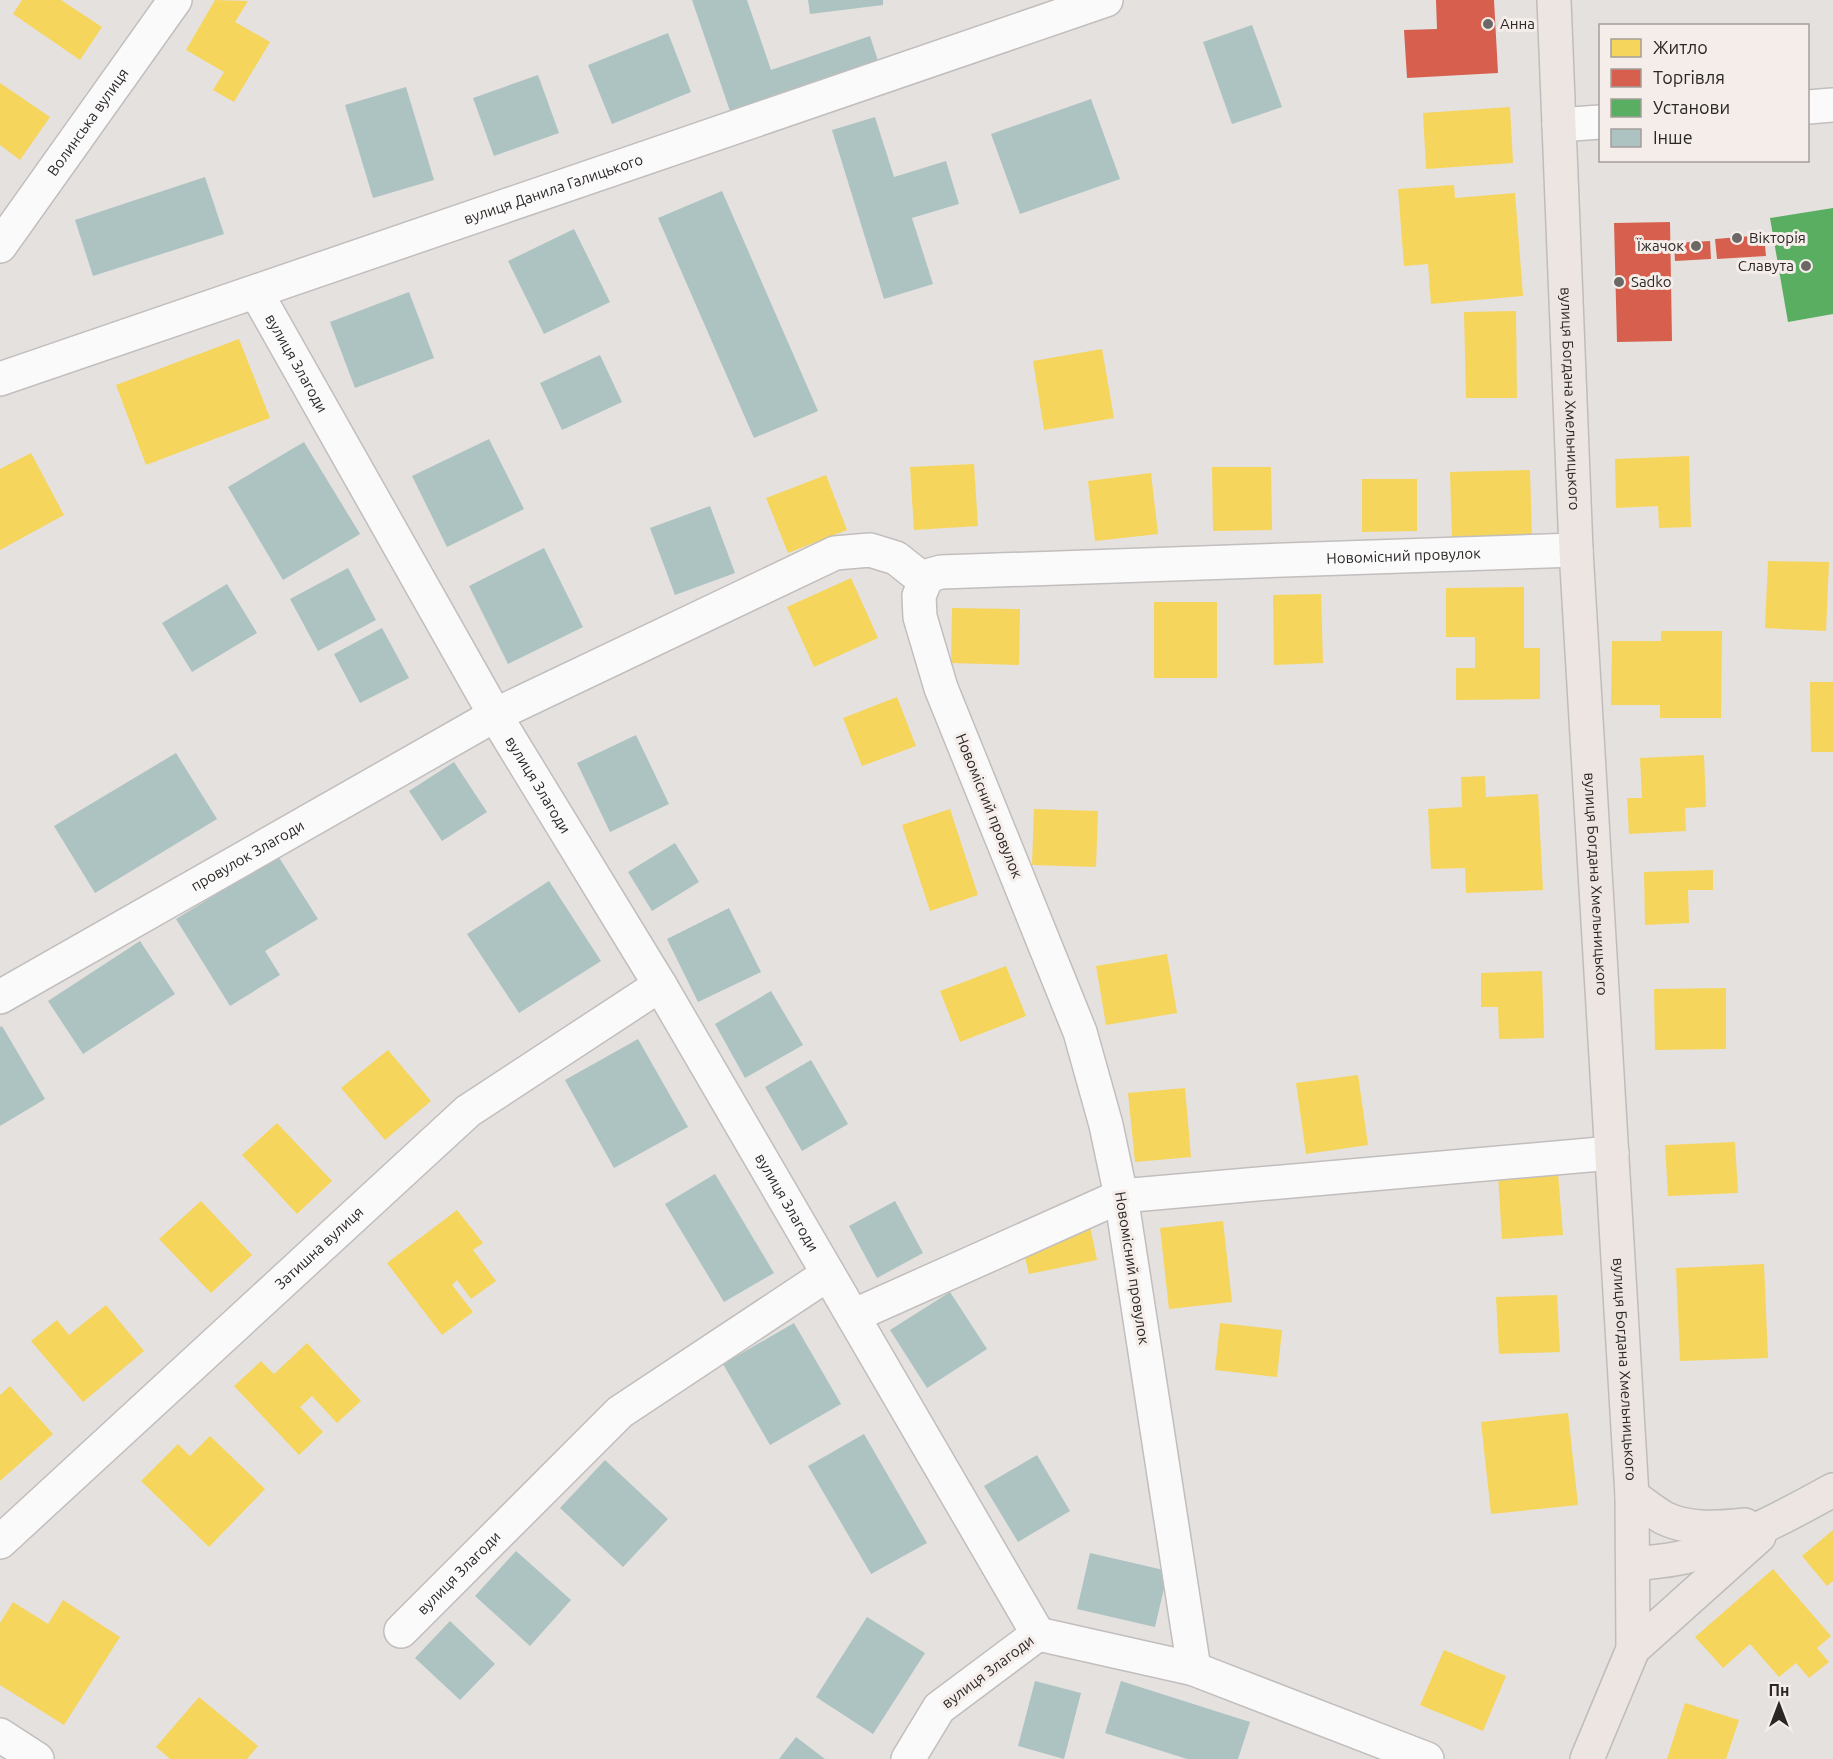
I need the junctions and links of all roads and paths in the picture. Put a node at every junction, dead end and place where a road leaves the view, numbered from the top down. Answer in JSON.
{"nodes":[{"id":1,"x":175,"y":0,"type":"edge"},
{"id":2,"x":1107,"y":0,"type":"edge"},
{"id":3,"x":1554,"y":0,"type":"edge"},
{"id":4,"x":1833,"y":105,"type":"edge"},
{"id":5,"x":1809,"y":107,"type":"edge"},
{"id":6,"x":1599,"y":122,"type":"edge"},
{"id":7,"x":1559,"y":125,"type":"junction"},
{"id":8,"x":0,"y":246,"type":"edge"},
{"id":9,"x":256,"y":292,"type":"junction"},
{"id":10,"x":0,"y":380,"type":"edge"},
{"id":11,"x":1576,"y":550,"type":"junction"},
{"id":12,"x":925,"y":581,"type":"junction"},
{"id":13,"x":495,"y":715,"type":"junction"},
{"id":14,"x":660,"y":985,"type":"junction"},
{"id":15,"x":0,"y":997,"type":"edge"},
{"id":16,"x":1612,"y":1153,"type":"junction"},
{"id":17,"x":1121,"y":1196,"type":"junction"},
{"id":18,"x":828,"y":1274,"type":"junction"},
{"id":19,"x":853,"y":1316,"type":"junction"},
{"id":20,"x":1833,"y":1490,"type":"edge"},
{"id":21,"x":1632,"y":1496,"type":"junction"},
{"id":22,"x":1776,"y":1521,"type":"junction"},
{"id":23,"x":0,"y":1542,"type":"edge"},
{"id":24,"x":1634,"y":1564,"type":"junction"},
{"id":25,"x":401,"y":1631,"type":"dead end"},
{"id":26,"x":1038,"y":1634,"type":"junction"},
{"id":27,"x":1634,"y":1649,"type":"junction"},
{"id":28,"x":1194,"y":1670,"type":"junction"},
{"id":29,"x":0,"y":1736,"type":"edge"},
{"id":30,"x":37,"y":1759,"type":"edge"},
{"id":31,"x":908,"y":1759,"type":"edge"},
{"id":32,"x":1427,"y":1759,"type":"edge"},
{"id":33,"x":1587,"y":1759,"type":"edge"}],
"edges":[{"from":1,"to":8,"type":"street","name":"Волинська вулиця"},
{"from":2,"to":9,"type":"street","name":"вулиця Данила Галицького"},
{"from":3,"to":7,"type":"main road","name":"вулиця Богдана Хмельницького"},
{"from":4,"to":5,"type":"street"},
{"from":6,"to":7,"type":"street"},
{"from":7,"to":11,"type":"main road","name":"вулиця Богдана Хмельницького"},
{"from":9,"to":10,"type":"street","name":"вулиця Данила Галицького"},
{"from":9,"to":13,"type":"street","name":"вулиця Злагоди"},
{"from":11,"to":12,"type":"street","name":"Новомісний провулок"},
{"from":11,"to":16,"type":"main road","name":"вулиця Богдана Хмельницького"},
{"from":12,"to":13,"type":"street","name":"провулок Злагоди"},
{"from":12,"to":17,"type":"street","name":"Новомісний провулок"},
{"from":13,"to":14,"type":"street","name":"вулиця Злагоди"},
{"from":13,"to":15,"type":"street","name":"провулок Злагоди"},
{"from":14,"to":18,"type":"street","name":"вулиця Злагоди"},
{"from":14,"to":23,"type":"street","name":"Затишна вулиця"},
{"from":16,"to":17,"type":"street"},
{"from":16,"to":21,"type":"main road","name":"вулиця Богдана Хмельницького"},
{"from":17,"to":19,"type":"street"},
{"from":17,"to":28,"type":"street","name":"Новомісний провулок"},
{"from":18,"to":19,"type":"street","name":"вулиця Злагоди"},
{"from":18,"to":25,"type":"street","name":"вулиця Злагоди"},
{"from":19,"to":26,"type":"street","name":"вулиця Злагоди"},
{"from":20,"to":22,"type":"main road"},
{"from":21,"to":22,"type":"main road"},
{"from":21,"to":24,"type":"main road","name":"вулиця Богдана Хмельницького"},
{"from":22,"to":24,"type":"main road"},
{"from":22,"to":27,"type":"main road"},
{"from":24,"to":27,"type":"main road","name":"вулиця Богдана Хмельницького"},
{"from":26,"to":28,"type":"street"},
{"from":26,"to":31,"type":"street","name":"вулиця Злагоди"},
{"from":27,"to":33,"type":"main road","name":"вулиця Богдана Хмельницького"},
{"from":28,"to":32,"type":"street"},
{"from":29,"to":30,"type":"street"}]}
